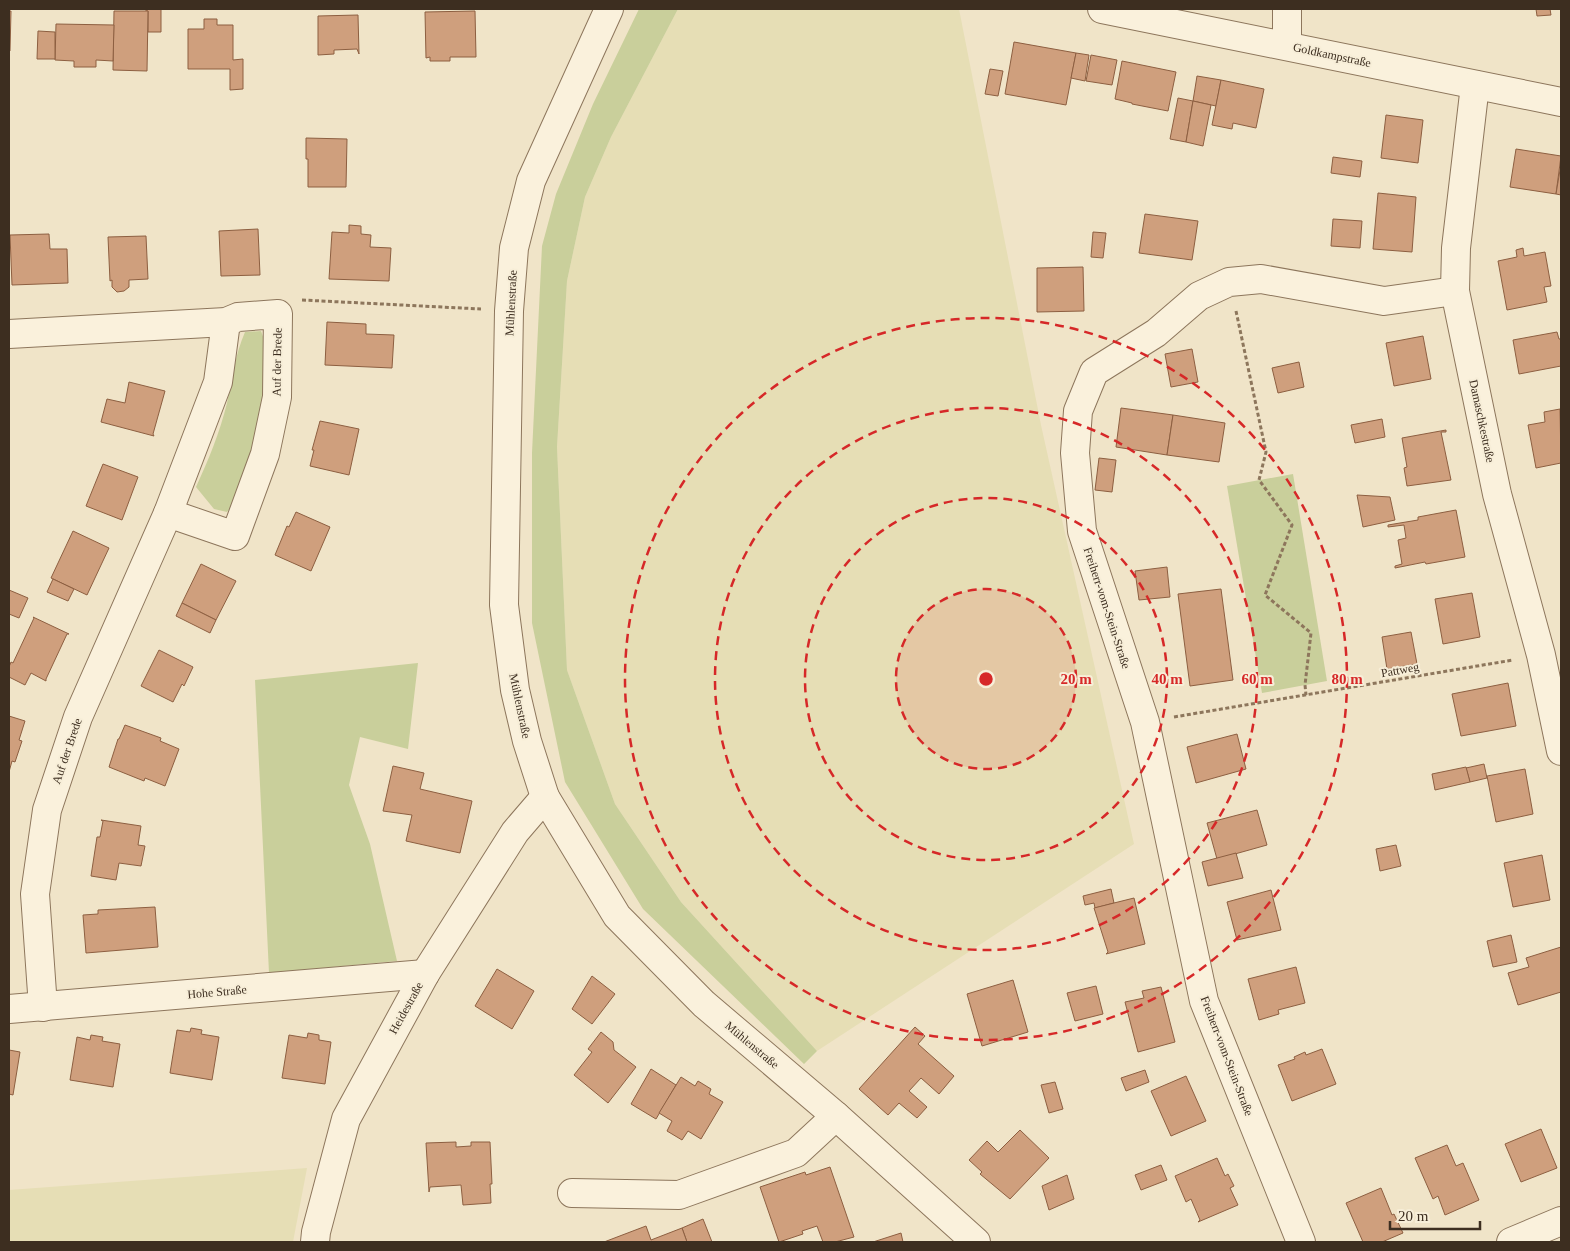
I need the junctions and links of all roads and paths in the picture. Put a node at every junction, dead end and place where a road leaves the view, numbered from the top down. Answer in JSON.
{"nodes":[{"id":1,"x":609,"y":9,"type":"edge"},
{"id":2,"x":1102,"y":9,"type":"edge"},
{"id":3,"x":1287,"y":9,"type":"edge"},
{"id":4,"x":1287,"y":46,"type":"junction"},
{"id":5,"x":1475,"y":85,"type":"junction"},
{"id":6,"x":1561,"y":102,"type":"edge"},
{"id":7,"x":1230,"y":282,"type":"junction"},
{"id":8,"x":1456,"y":291,"type":"junction"},
{"id":9,"x":509,"y":311,"type":"junction"},
{"id":10,"x":278,"y":314,"type":"junction"},
{"id":11,"x":226,"y":322,"type":"junction"},
{"id":12,"x":9,"y":334,"type":"edge"},
{"id":13,"x":168,"y":512,"type":"junction"},
{"id":14,"x":1541,"y":655,"type":"junction"},
{"id":15,"x":1306,"y":695,"type":"junction"},
{"id":16,"x":1144,"y":722,"type":"junction"},
{"id":17,"x":1561,"y":751,"type":"edge"},
{"id":18,"x":545,"y":797,"type":"junction"},
{"id":19,"x":425,"y":974,"type":"junction"},
{"id":20,"x":43,"y":1007,"type":"junction"},
{"id":21,"x":9,"y":1009,"type":"edge"},
{"id":22,"x":836,"y":1116,"type":"junction"},
{"id":23,"x":572,"y":1193,"type":"dead end"},
{"id":24,"x":1561,"y":1221,"type":"edge"},
{"id":25,"x":315,"y":1242,"type":"edge"},
{"id":26,"x":976,"y":1242,"type":"edge"},
{"id":27,"x":1301,"y":1242,"type":"edge"},
{"id":28,"x":1511,"y":1242,"type":"edge"}],
"edges":[{"from":1,"to":9,"type":"street","name":"Mühlenstraße"},
{"from":2,"to":4,"type":"street","name":"Goldkampstraße"},
{"from":3,"to":4,"type":"street"},
{"from":4,"to":5,"type":"street","name":"Goldkampstraße"},
{"from":5,"to":6,"type":"street","name":"Goldkampstraße"},
{"from":5,"to":8,"type":"street","name":"Damaschkestraße"},
{"from":7,"to":8,"type":"street","name":"Freiherr-vom-Stein-Straße"},
{"from":7,"to":15,"type":"path"},
{"from":7,"to":16,"type":"street","name":"Freiherr-vom-Stein-Straße"},
{"from":8,"to":14,"type":"street","name":"Damaschkestraße"},
{"from":9,"to":10,"type":"path"},
{"from":9,"to":18,"type":"street","name":"Mühlenstraße"},
{"from":10,"to":11,"type":"street","name":"Auf der Brede"},
{"from":10,"to":13,"type":"street","name":"Auf der Brede"},
{"from":11,"to":12,"type":"street","name":"Auf der Brede"},
{"from":11,"to":13,"type":"street","name":"Auf der Brede"},
{"from":13,"to":20,"type":"street","name":"Auf der Brede"},
{"from":14,"to":15,"type":"path","name":"Pattweg"},
{"from":14,"to":17,"type":"street","name":"Damaschkestraße"},
{"from":15,"to":16,"type":"path","name":"Pattweg"},
{"from":16,"to":27,"type":"street","name":"Freiherr-vom-Stein-Straße"},
{"from":18,"to":19,"type":"street","name":"Heidestraße"},
{"from":18,"to":22,"type":"street","name":"Mühlenstraße"},
{"from":19,"to":20,"type":"street","name":"Hohe Straße"},
{"from":19,"to":25,"type":"street","name":"Heidestraße"},
{"from":20,"to":21,"type":"street","name":"Hohe Straße"},
{"from":22,"to":23,"type":"street"},
{"from":22,"to":26,"type":"street","name":"Mühlenstraße"},
{"from":24,"to":28,"type":"street"}]}
